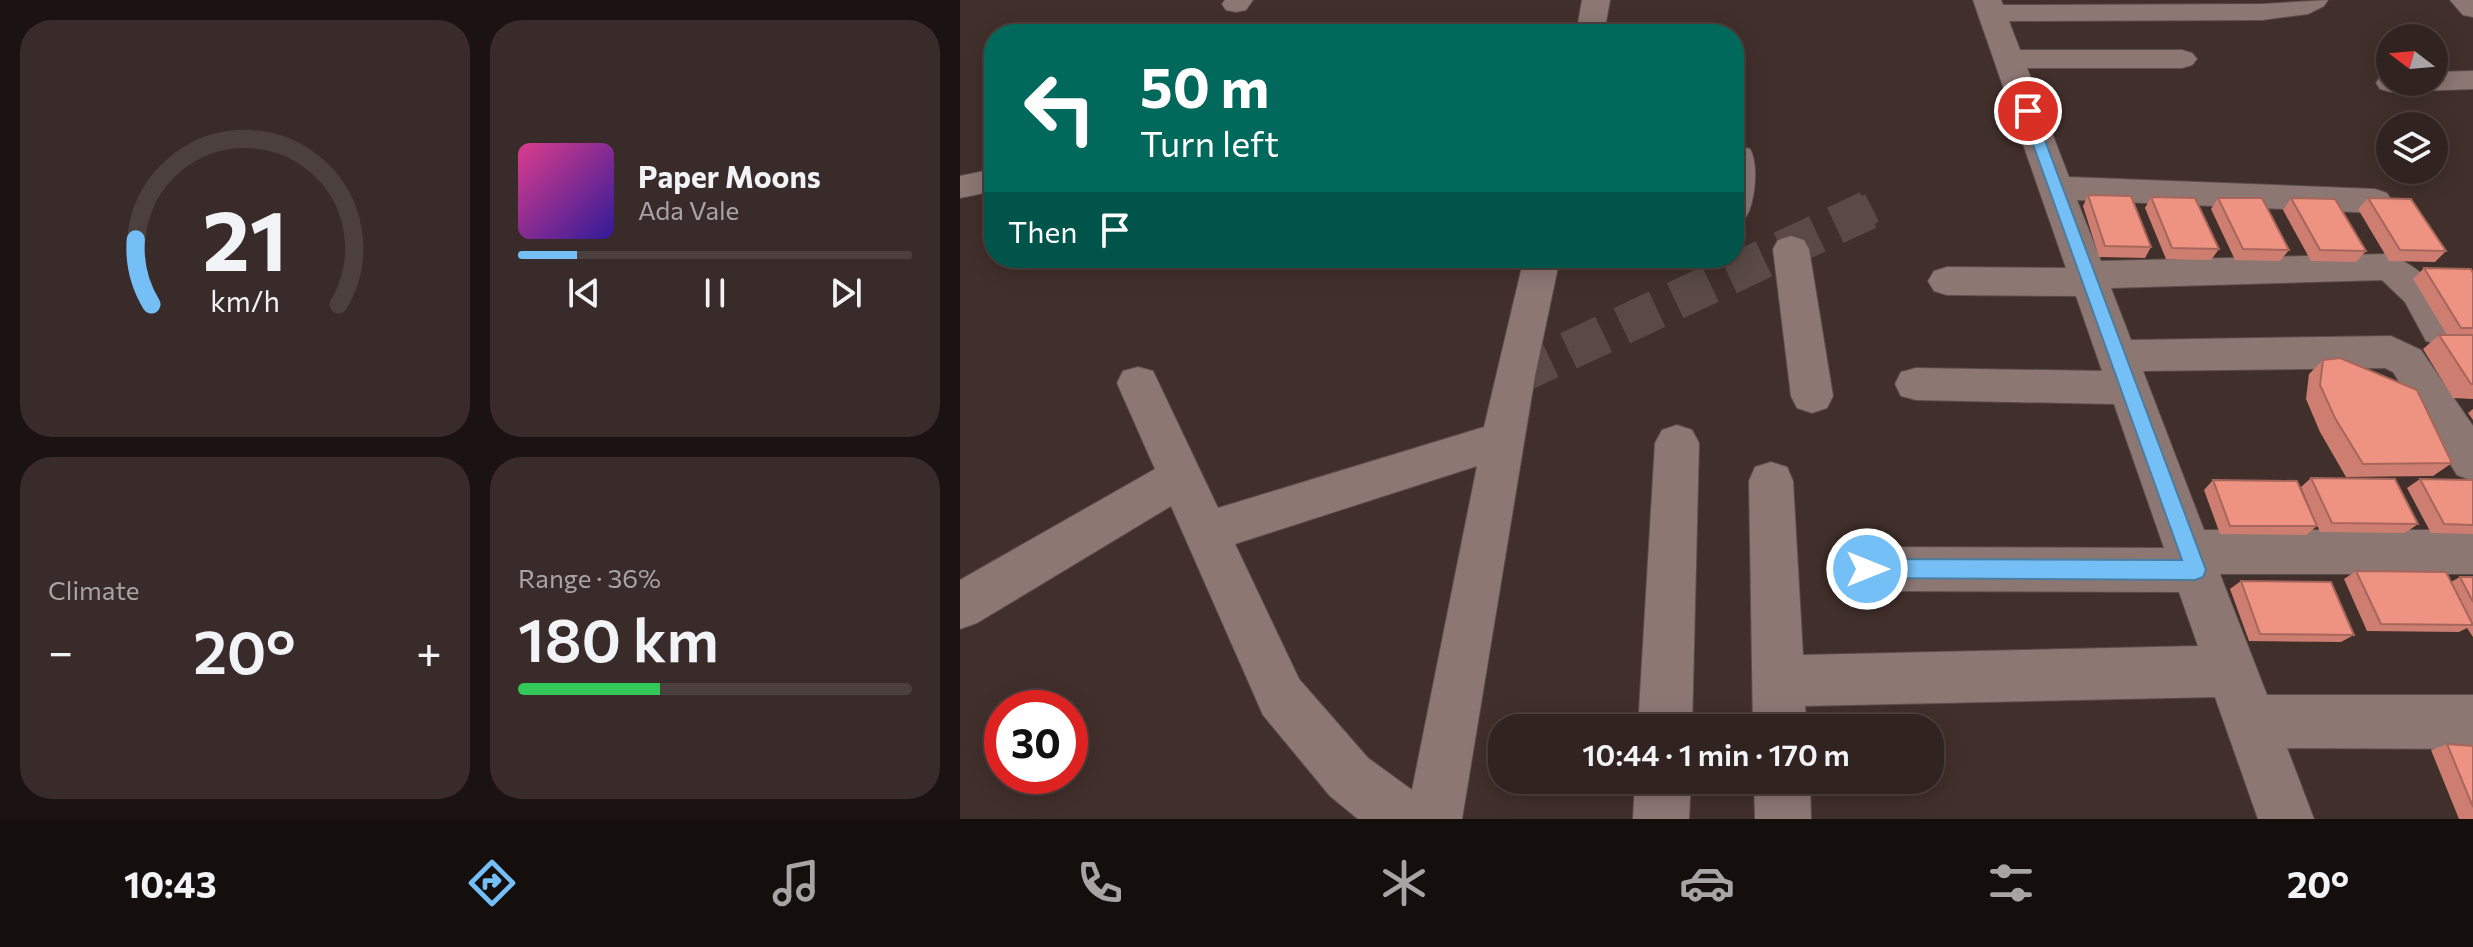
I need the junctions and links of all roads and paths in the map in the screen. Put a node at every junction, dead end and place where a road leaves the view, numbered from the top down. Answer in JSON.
{"nodes":[{"id":1,"x":1596,"y":0,"type":"edge"},
{"id":2,"x":2314,"y":0,"type":"edge"},
{"id":3,"x":2464,"y":0,"type":"edge"},
{"id":4,"x":1990,"y":7,"type":"edge"},
{"id":5,"x":2473,"y":9,"type":"edge"},
{"id":6,"x":1592,"y":24,"type":"edge"},
{"id":7,"x":2009,"y":59,"type":"junction"},
{"id":8,"x":2182,"y":59,"type":"dead end"},
{"id":9,"x":2473,"y":80,"type":"edge"},
{"id":10,"x":2448,"y":81,"type":"edge"},
{"id":11,"x":984,"y":182,"type":"edge"},
{"id":12,"x":960,"y":187,"type":"edge"},
{"id":13,"x":2056,"y":188,"type":"junction"},
{"id":14,"x":2375,"y":201,"type":"edge"},
{"id":15,"x":1791,"y":249,"type":"dead end"},
{"id":16,"x":1540,"y":268,"type":"edge"},
{"id":17,"x":2089,"y":278,"type":"junction"},
{"id":18,"x":1947,"y":281,"type":"dead end"},
{"id":19,"x":2440,"y":330,"type":"dead end"},
{"id":20,"x":2123,"y":372,"type":"junction"},
{"id":21,"x":1138,"y":383,"type":"dead end"},
{"id":22,"x":1916,"y":384,"type":"dead end"},
{"id":23,"x":1812,"y":396,"type":"dead end"},
{"id":24,"x":1504,"y":439,"type":"junction"},
{"id":25,"x":1677,"y":443,"type":"dead end"},
{"id":26,"x":2473,"y":462,"type":"edge"},
{"id":27,"x":1181,"y":477,"type":"junction"},
{"id":28,"x":1771,"y":481,"type":"dead end"},
{"id":29,"x":1206,"y":533,"type":"junction"},
{"id":30,"x":2473,"y":552,"type":"edge"},
{"id":31,"x":2192,"y":561,"type":"junction"},
{"id":32,"x":1867,"y":569,"type":"dead end"},
{"id":33,"x":960,"y":606,"type":"edge"},
{"id":34,"x":2232,"y":671,"type":"junction"},
{"id":35,"x":1779,"y":704,"type":"edge"},
{"id":36,"x":1666,"y":714,"type":"edge"},
{"id":37,"x":2251,"y":721,"type":"junction"},
{"id":38,"x":2473,"y":722,"type":"edge"},
{"id":39,"x":1662,"y":794,"type":"edge"},
{"id":40,"x":1782,"y":794,"type":"edge"},
{"id":41,"x":1404,"y":819,"type":"edge"},
{"id":42,"x":1434,"y":819,"type":"edge"},
{"id":43,"x":1661,"y":819,"type":"edge"},
{"id":44,"x":1783,"y":819,"type":"edge"},
{"id":45,"x":2286,"y":819,"type":"edge"}],
"edges":[{"from":1,"to":6,"type":"street"},
{"from":2,"to":4,"type":"street"},
{"from":3,"to":5,"type":"street"},
{"from":4,"to":7,"type":"street"},
{"from":7,"to":8,"type":"street"},
{"from":7,"to":13,"type":"street"},
{"from":9,"to":10,"type":"street"},
{"from":11,"to":12,"type":"street"},
{"from":13,"to":14,"type":"street"},
{"from":13,"to":17,"type":"street"},
{"from":15,"to":23,"type":"street"},
{"from":16,"to":24,"type":"street"},
{"from":17,"to":18,"type":"street"},
{"from":17,"to":19,"type":"street"},
{"from":17,"to":20,"type":"street"},
{"from":20,"to":22,"type":"street"},
{"from":20,"to":26,"type":"street"},
{"from":20,"to":31,"type":"street"},
{"from":21,"to":27,"type":"street"},
{"from":24,"to":29,"type":"street"},
{"from":24,"to":42,"type":"street"},
{"from":25,"to":36,"type":"street"},
{"from":27,"to":29,"type":"street"},
{"from":27,"to":33,"type":"street"},
{"from":28,"to":35,"type":"street"},
{"from":29,"to":41,"type":"street"},
{"from":30,"to":31,"type":"street"},
{"from":31,"to":32,"type":"street"},
{"from":31,"to":34,"type":"street"},
{"from":34,"to":35,"type":"street"},
{"from":34,"to":37,"type":"street"},
{"from":37,"to":38,"type":"street"},
{"from":37,"to":45,"type":"street"},
{"from":39,"to":43,"type":"street"},
{"from":40,"to":44,"type":"street"}]}
